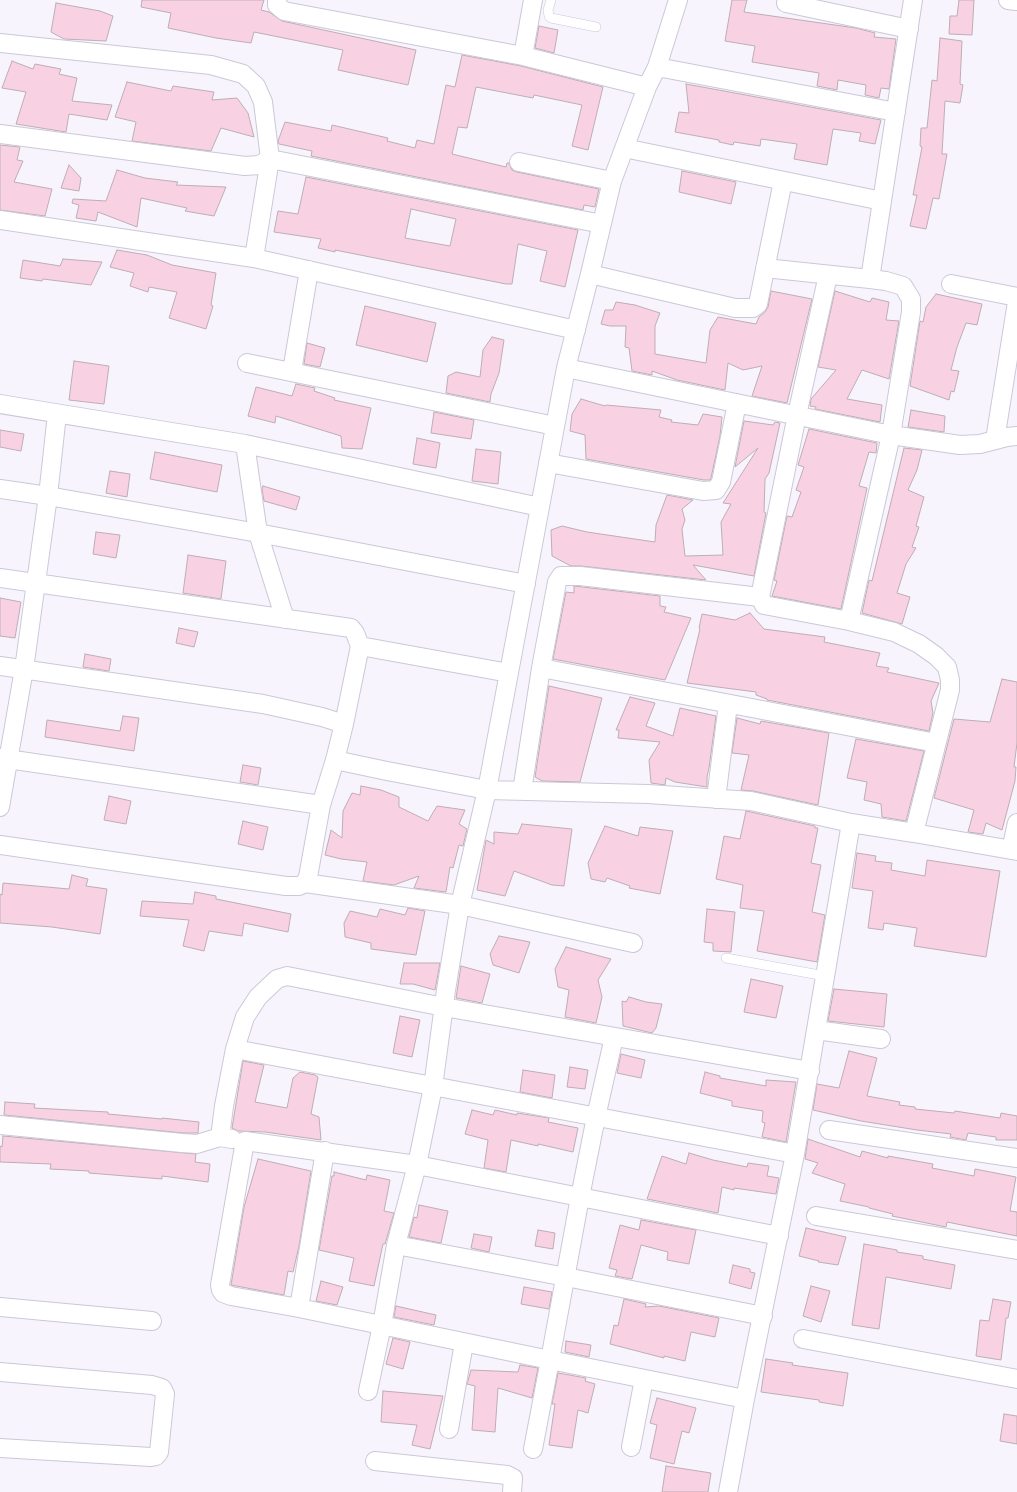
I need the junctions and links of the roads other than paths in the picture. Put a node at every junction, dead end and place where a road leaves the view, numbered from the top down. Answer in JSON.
{"nodes":[{"id":1,"x":276,"y":0,"type":"edge"},
{"id":2,"x":533,"y":0,"type":"edge"},
{"id":3,"x":551,"y":0,"type":"edge"},
{"id":4,"x":678,"y":0,"type":"edge"},
{"id":5,"x":913,"y":0,"type":"edge"},
{"id":6,"x":1008,"y":0,"type":"edge"},
{"id":7,"x":781,"y":1,"type":"edge"},
{"id":8,"x":1017,"y":2,"type":"edge"},
{"id":9,"x":596,"y":27,"type":"dead end"},
{"id":10,"x":909,"y":29,"type":"junction"},
{"id":11,"x":0,"y":43,"type":"edge"},
{"id":12,"x":523,"y":56,"type":"junction"},
{"id":13,"x":657,"y":66,"type":"junction"},
{"id":14,"x":647,"y":87,"type":"junction"},
{"id":15,"x":896,"y":112,"type":"junction"},
{"id":16,"x":0,"y":134,"type":"edge"},
{"id":17,"x":624,"y":148,"type":"junction"},
{"id":18,"x":270,"y":159,"type":"junction"},
{"id":19,"x":519,"y":162,"type":"dead end"},
{"id":20,"x":783,"y":181,"type":"junction"},
{"id":21,"x":612,"y":182,"type":"junction"},
{"id":22,"x":882,"y":201,"type":"junction"},
{"id":23,"x":0,"y":220,"type":"edge"},
{"id":24,"x":602,"y":224,"type":"junction"},
{"id":25,"x":254,"y":258,"type":"junction"},
{"id":26,"x":765,"y":268,"type":"junction"},
{"id":27,"x":309,"y":270,"type":"junction"},
{"id":28,"x":590,"y":274,"type":"junction"},
{"id":29,"x":828,"y":275,"type":"junction"},
{"id":30,"x":870,"y":279,"type":"junction"},
{"id":31,"x":951,"y":284,"type":"dead end"},
{"id":32,"x":1017,"y":297,"type":"edge"},
{"id":33,"x":1017,"y":302,"type":"edge"},
{"id":34,"x":576,"y":330,"type":"junction"},
{"id":35,"x":247,"y":362,"type":"dead end"},
{"id":36,"x":566,"y":368,"type":"junction"},
{"id":37,"x":292,"y":371,"type":"junction"},
{"id":38,"x":737,"y":403,"type":"junction"},
{"id":39,"x":0,"y":404,"type":"edge"},
{"id":40,"x":57,"y":414,"type":"junction"},
{"id":41,"x":797,"y":415,"type":"junction"},
{"id":42,"x":555,"y":426,"type":"junction"},
{"id":43,"x":891,"y":435,"type":"junction"},
{"id":44,"x":1017,"y":436,"type":"edge"},
{"id":45,"x":995,"y":440,"type":"junction"},
{"id":46,"x":245,"y":444,"type":"junction"},
{"id":47,"x":548,"y":463,"type":"junction"},
{"id":48,"x":0,"y":489,"type":"edge"},
{"id":49,"x":48,"y":496,"type":"junction"},
{"id":50,"x":540,"y":507,"type":"junction"},
{"id":51,"x":258,"y":533,"type":"junction"},
{"id":52,"x":0,"y":578,"type":"edge"},
{"id":53,"x":36,"y":583,"type":"junction"},
{"id":54,"x":526,"y":584,"type":"junction"},
{"id":55,"x":760,"y":597,"type":"junction"},
{"id":56,"x":285,"y":619,"type":"junction"},
{"id":57,"x":850,"y":620,"type":"junction"},
{"id":58,"x":360,"y":646,"type":"junction"},
{"id":59,"x":0,"y":666,"type":"edge"},
{"id":60,"x":541,"y":668,"type":"junction"},
{"id":61,"x":24,"y":669,"type":"junction"},
{"id":62,"x":509,"y":673,"type":"junction"},
{"id":63,"x":728,"y":704,"type":"junction"},
{"id":64,"x":344,"y":724,"type":"junction"},
{"id":65,"x":936,"y":743,"type":"junction"},
{"id":66,"x":4,"y":759,"type":"edge"},
{"id":67,"x":335,"y":760,"type":"junction"},
{"id":68,"x":487,"y":790,"type":"junction"},
{"id":69,"x":522,"y":791,"type":"junction"},
{"id":70,"x":716,"y":799,"type":"junction"},
{"id":71,"x":321,"y":805,"type":"junction"},
{"id":72,"x":0,"y":808,"type":"edge"},
{"id":73,"x":851,"y":823,"type":"junction"},
{"id":74,"x":1017,"y":823,"type":"edge"},
{"id":75,"x":914,"y":833,"type":"junction"},
{"id":76,"x":0,"y":845,"type":"edge"},
{"id":77,"x":1014,"y":851,"type":"edge"},
{"id":78,"x":305,"y":883,"type":"junction"},
{"id":79,"x":460,"y":905,"type":"junction"},
{"id":80,"x":633,"y":943,"type":"dead end"},
{"id":81,"x":726,"y":958,"type":"dead end"},
{"id":82,"x":825,"y":976,"type":"junction"},
{"id":83,"x":444,"y":1007,"type":"junction"},
{"id":84,"x":816,"y":1030,"type":"junction"},
{"id":85,"x":614,"y":1037,"type":"junction"},
{"id":86,"x":881,"y":1039,"type":"dead end"},
{"id":87,"x":236,"y":1049,"type":"junction"},
{"id":88,"x":810,"y":1071,"type":"junction"},
{"id":89,"x":433,"y":1087,"type":"junction"},
{"id":90,"x":596,"y":1117,"type":"junction"},
{"id":91,"x":0,"y":1125,"type":"edge"},
{"id":92,"x":829,"y":1130,"type":"dead end"},
{"id":93,"x":220,"y":1136,"type":"junction"},
{"id":94,"x":245,"y":1141,"type":"junction"},
{"id":95,"x":325,"y":1151,"type":"junction"},
{"id":96,"x":795,"y":1154,"type":"junction"},
{"id":97,"x":1017,"y":1158,"type":"edge"},
{"id":98,"x":417,"y":1165,"type":"junction"},
{"id":99,"x":580,"y":1197,"type":"junction"},
{"id":100,"x":816,"y":1216,"type":"dead end"},
{"id":101,"x":779,"y":1236,"type":"junction"},
{"id":102,"x":396,"y":1245,"type":"junction"},
{"id":103,"x":1017,"y":1250,"type":"edge"},
{"id":104,"x":566,"y":1277,"type":"junction"},
{"id":105,"x":0,"y":1307,"type":"edge"},
{"id":106,"x":299,"y":1308,"type":"junction"},
{"id":107,"x":763,"y":1316,"type":"junction"},
{"id":108,"x":152,"y":1321,"type":"dead end"},
{"id":109,"x":382,"y":1325,"type":"junction"},
{"id":110,"x":803,"y":1339,"type":"dead end"},
{"id":111,"x":464,"y":1343,"type":"junction"},
{"id":112,"x":550,"y":1360,"type":"junction"},
{"id":113,"x":0,"y":1372,"type":"edge"},
{"id":114,"x":644,"y":1379,"type":"junction"},
{"id":115,"x":1017,"y":1379,"type":"edge"},
{"id":116,"x":368,"y":1391,"type":"dead end"},
{"id":117,"x":745,"y":1399,"type":"junction"},
{"id":118,"x":449,"y":1429,"type":"dead end"},
{"id":119,"x":630,"y":1447,"type":"dead end"},
{"id":120,"x":0,"y":1448,"type":"edge"},
{"id":121,"x":533,"y":1449,"type":"dead end"},
{"id":122,"x":375,"y":1461,"type":"dead end"},
{"id":123,"x":512,"y":1492,"type":"edge"},
{"id":124,"x":728,"y":1492,"type":"edge"}],
"edges":[{"from":1,"to":12,"type":"street"},
{"from":2,"to":12,"type":"street"},
{"from":3,"to":9,"type":"lane"},
{"from":4,"to":13,"type":"street"},
{"from":5,"to":10,"type":"street"},
{"from":6,"to":8,"type":"street"},
{"from":7,"to":10,"type":"street"},
{"from":10,"to":15,"type":"street"},
{"from":11,"to":18,"type":"street"},
{"from":12,"to":14,"type":"street"},
{"from":13,"to":14,"type":"street"},
{"from":13,"to":15,"type":"street"},
{"from":14,"to":17,"type":"street"},
{"from":15,"to":22,"type":"street"},
{"from":16,"to":18,"type":"street"},
{"from":17,"to":20,"type":"street"},
{"from":17,"to":21,"type":"street"},
{"from":18,"to":24,"type":"street"},
{"from":18,"to":25,"type":"street"},
{"from":19,"to":21,"type":"street"},
{"from":20,"to":22,"type":"street"},
{"from":20,"to":26,"type":"street"},
{"from":21,"to":24,"type":"street"},
{"from":22,"to":30,"type":"street"},
{"from":23,"to":25,"type":"street"},
{"from":24,"to":28,"type":"street"},
{"from":25,"to":27,"type":"street"},
{"from":26,"to":28,"type":"street"},
{"from":26,"to":29,"type":"street"},
{"from":27,"to":34,"type":"street"},
{"from":27,"to":37,"type":"street"},
{"from":28,"to":34,"type":"street"},
{"from":29,"to":30,"type":"street"},
{"from":29,"to":41,"type":"street"},
{"from":30,"to":43,"type":"street"},
{"from":31,"to":32,"type":"street"},
{"from":33,"to":45,"type":"street"},
{"from":34,"to":36,"type":"street"},
{"from":35,"to":37,"type":"street"},
{"from":36,"to":38,"type":"street"},
{"from":36,"to":42,"type":"street"},
{"from":37,"to":42,"type":"street"},
{"from":38,"to":41,"type":"street"},
{"from":38,"to":47,"type":"street"},
{"from":39,"to":40,"type":"street"},
{"from":40,"to":46,"type":"street"},
{"from":40,"to":49,"type":"street"},
{"from":41,"to":43,"type":"street"},
{"from":41,"to":55,"type":"street"},
{"from":42,"to":47,"type":"street"},
{"from":43,"to":45,"type":"street"},
{"from":43,"to":57,"type":"street"},
{"from":44,"to":45,"type":"street"},
{"from":46,"to":50,"type":"street"},
{"from":46,"to":51,"type":"street"},
{"from":47,"to":50,"type":"street"},
{"from":48,"to":49,"type":"street"},
{"from":49,"to":51,"type":"street"},
{"from":49,"to":53,"type":"street"},
{"from":50,"to":54,"type":"street"},
{"from":51,"to":54,"type":"street"},
{"from":51,"to":56,"type":"street"},
{"from":52,"to":53,"type":"street"},
{"from":53,"to":56,"type":"street"},
{"from":53,"to":61,"type":"street"},
{"from":54,"to":62,"type":"street"},
{"from":55,"to":57,"type":"street"},
{"from":55,"to":60,"type":"street"},
{"from":56,"to":58,"type":"street"},
{"from":57,"to":65,"type":"street"},
{"from":58,"to":62,"type":"street"},
{"from":58,"to":64,"type":"street"},
{"from":59,"to":61,"type":"street"},
{"from":60,"to":63,"type":"street"},
{"from":60,"to":69,"type":"street"},
{"from":61,"to":64,"type":"street"},
{"from":61,"to":66,"type":"street"},
{"from":62,"to":68,"type":"street"},
{"from":63,"to":65,"type":"street"},
{"from":63,"to":70,"type":"street"},
{"from":64,"to":67,"type":"street"},
{"from":65,"to":75,"type":"street"},
{"from":66,"to":71,"type":"street"},
{"from":66,"to":72,"type":"street"},
{"from":67,"to":68,"type":"street"},
{"from":67,"to":71,"type":"street"},
{"from":68,"to":69,"type":"street"},
{"from":68,"to":79,"type":"street"},
{"from":69,"to":70,"type":"street"},
{"from":70,"to":73,"type":"street"},
{"from":71,"to":78,"type":"street"},
{"from":73,"to":75,"type":"street"},
{"from":73,"to":82,"type":"street"},
{"from":74,"to":77,"type":"street"},
{"from":75,"to":77,"type":"street"},
{"from":76,"to":78,"type":"street"},
{"from":78,"to":79,"type":"street"},
{"from":79,"to":80,"type":"street"},
{"from":79,"to":83,"type":"street"},
{"from":81,"to":82,"type":"lane"},
{"from":82,"to":84,"type":"street"},
{"from":83,"to":85,"type":"street"},
{"from":83,"to":87,"type":"street"},
{"from":83,"to":89,"type":"street"},
{"from":84,"to":86,"type":"street"},
{"from":84,"to":88,"type":"street"},
{"from":85,"to":88,"type":"street"},
{"from":85,"to":90,"type":"street"},
{"from":87,"to":89,"type":"street"},
{"from":87,"to":93,"type":"street"},
{"from":88,"to":96,"type":"street"},
{"from":89,"to":90,"type":"street"},
{"from":89,"to":98,"type":"street"},
{"from":90,"to":96,"type":"street"},
{"from":90,"to":99,"type":"street"},
{"from":91,"to":93,"type":"street"},
{"from":92,"to":97,"type":"street"},
{"from":93,"to":94,"type":"street"},
{"from":94,"to":95,"type":"street"},
{"from":94,"to":106,"type":"street"},
{"from":95,"to":98,"type":"street"},
{"from":95,"to":106,"type":"street"},
{"from":96,"to":101,"type":"street"},
{"from":98,"to":99,"type":"street"},
{"from":98,"to":102,"type":"street"},
{"from":99,"to":101,"type":"street"},
{"from":99,"to":104,"type":"street"},
{"from":100,"to":103,"type":"street"},
{"from":101,"to":107,"type":"street"},
{"from":102,"to":104,"type":"street"},
{"from":102,"to":109,"type":"street"},
{"from":104,"to":107,"type":"street"},
{"from":104,"to":112,"type":"street"},
{"from":105,"to":108,"type":"street"},
{"from":106,"to":109,"type":"street"},
{"from":107,"to":117,"type":"street"},
{"from":109,"to":111,"type":"street"},
{"from":109,"to":116,"type":"street"},
{"from":110,"to":115,"type":"street"},
{"from":111,"to":112,"type":"street"},
{"from":111,"to":118,"type":"street"},
{"from":112,"to":114,"type":"street"},
{"from":112,"to":121,"type":"street"},
{"from":113,"to":120,"type":"street"},
{"from":114,"to":117,"type":"street"},
{"from":114,"to":119,"type":"street"},
{"from":117,"to":124,"type":"street"},
{"from":122,"to":123,"type":"street"}]}
